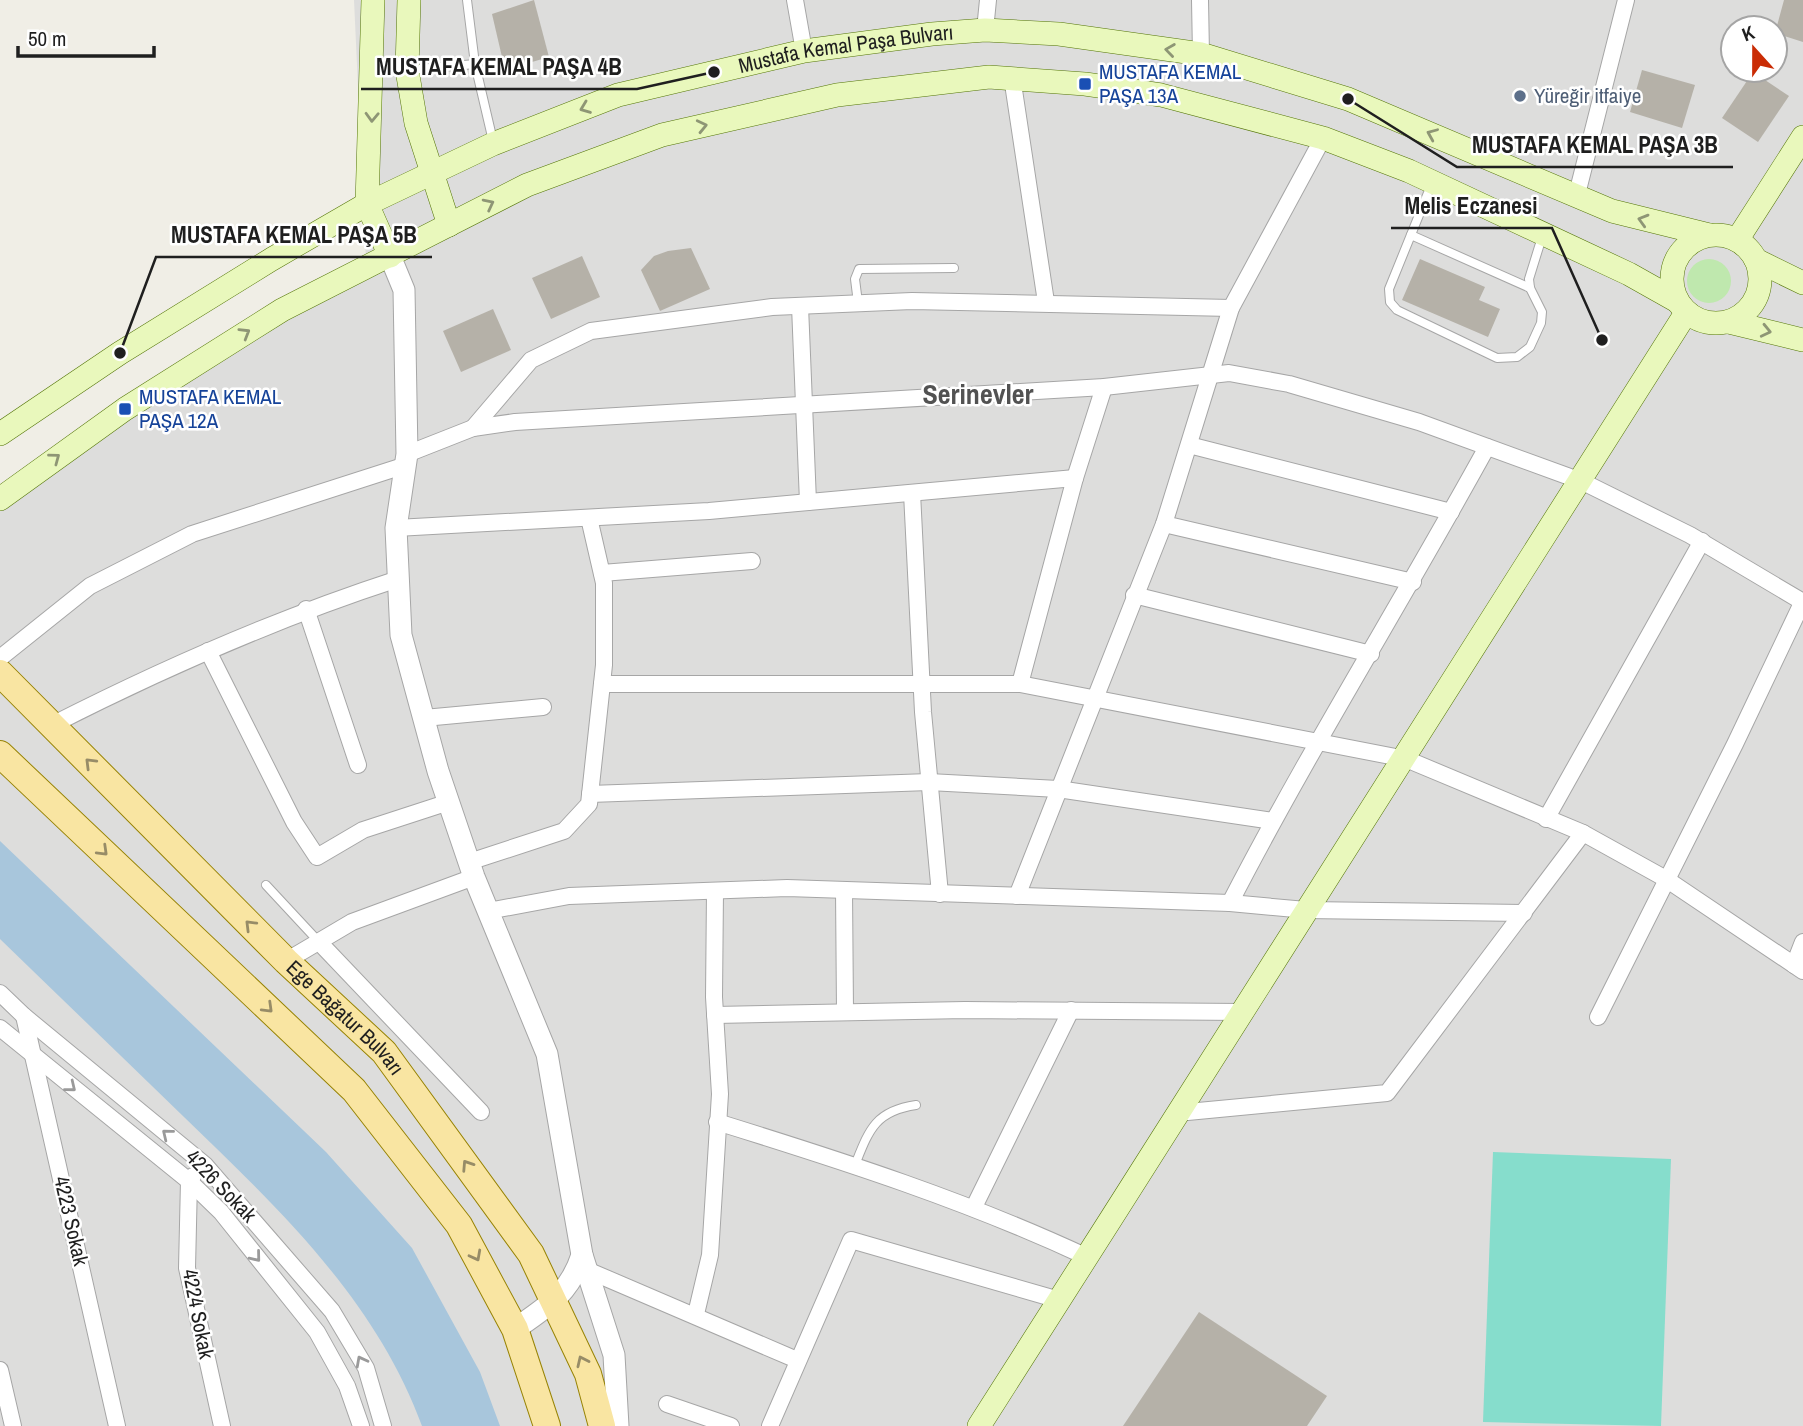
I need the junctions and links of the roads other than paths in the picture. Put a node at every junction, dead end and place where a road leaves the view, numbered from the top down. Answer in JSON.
{"nodes":[{"id":1,"x":373,"y":0,"type":"edge"},
{"id":2,"x":409,"y":0,"type":"edge"},
{"id":3,"x":467,"y":0,"type":"edge"},
{"id":4,"x":795,"y":0,"type":"edge"},
{"id":5,"x":988,"y":0,"type":"edge"},
{"id":6,"x":1200,"y":0,"type":"edge"},
{"id":7,"x":1626,"y":0,"type":"edge"},
{"id":8,"x":985,"y":30,"type":"junction"},
{"id":9,"x":804,"y":51,"type":"junction"},
{"id":10,"x":1201,"y":54,"type":"junction"},
{"id":11,"x":475,"y":64,"type":"junction"},
{"id":12,"x":407,"y":70,"type":"junction"},
{"id":13,"x":1012,"y":77,"type":"junction"},
{"id":14,"x":1803,"y":137,"type":"edge"},
{"id":15,"x":1323,"y":138,"type":"junction"},
{"id":16,"x":493,"y":144,"type":"junction"},
{"id":17,"x":431,"y":174,"type":"junction"},
{"id":18,"x":1432,"y":182,"type":"junction"},
{"id":19,"x":1577,"y":194,"type":"junction"},
{"id":20,"x":368,"y":204,"type":"junction"},
{"id":21,"x":449,"y":225,"type":"junction"},
{"id":22,"x":1543,"y":234,"type":"junction"},
{"id":23,"x":1411,"y":235,"type":"junction"},
{"id":24,"x":1709,"y":236,"type":"junction"},
{"id":25,"x":1737,"y":240,"type":"junction"},
{"id":26,"x":390,"y":256,"type":"junction"},
{"id":27,"x":1756,"y":260,"type":"junction"},
{"id":28,"x":954,"y":268,"type":"dead end"},
{"id":29,"x":1803,"y":283,"type":"edge"},
{"id":30,"x":1530,"y":288,"type":"junction"},
{"id":31,"x":1046,"y":302,"type":"junction"},
{"id":32,"x":858,"y":303,"type":"junction"},
{"id":33,"x":800,"y":306,"type":"junction"},
{"id":34,"x":1681,"y":307,"type":"junction"},
{"id":35,"x":1231,"y":308,"type":"junction"},
{"id":36,"x":1729,"y":322,"type":"junction"},
{"id":37,"x":1803,"y":340,"type":"edge"},
{"id":38,"x":1213,"y":374,"type":"junction"},
{"id":39,"x":1104,"y":387,"type":"junction"},
{"id":40,"x":804,"y":404,"type":"junction"},
{"id":41,"x":473,"y":429,"type":"junction"},
{"id":42,"x":0,"y":434,"type":"edge"},
{"id":43,"x":1189,"y":445,"type":"junction"},
{"id":44,"x":1487,"y":447,"type":"junction"},
{"id":45,"x":407,"y":459,"type":"junction"},
{"id":46,"x":1075,"y":478,"type":"junction"},
{"id":47,"x":1581,"y":481,"type":"junction"},
{"id":48,"x":912,"y":493,"type":"junction"},
{"id":49,"x":0,"y":499,"type":"edge"},
{"id":50,"x":808,"y":502,"type":"junction"},
{"id":51,"x":1451,"y":512,"type":"junction"},
{"id":52,"x":589,"y":518,"type":"junction"},
{"id":53,"x":1164,"y":524,"type":"junction"},
{"id":54,"x":396,"y":528,"type":"junction"},
{"id":55,"x":1702,"y":541,"type":"junction"},
{"id":56,"x":752,"y":561,"type":"dead end"},
{"id":57,"x":602,"y":573,"type":"junction"},
{"id":58,"x":398,"y":579,"type":"junction"},
{"id":59,"x":1413,"y":582,"type":"junction"},
{"id":60,"x":1134,"y":595,"type":"junction"},
{"id":61,"x":1803,"y":602,"type":"edge"},
{"id":62,"x":306,"y":609,"type":"junction"},
{"id":63,"x":208,"y":651,"type":"junction"},
{"id":64,"x":1371,"y":654,"type":"junction"},
{"id":65,"x":0,"y":658,"type":"edge"},
{"id":66,"x":0,"y":673,"type":"edge"},
{"id":67,"x":603,"y":684,"type":"junction"},
{"id":68,"x":1020,"y":684,"type":"junction"},
{"id":69,"x":921,"y":685,"type":"junction"},
{"id":70,"x":1094,"y":698,"type":"junction"},
{"id":71,"x":543,"y":706,"type":"dead end"},
{"id":72,"x":424,"y":718,"type":"junction"},
{"id":73,"x":52,"y":726,"type":"junction"},
{"id":74,"x":1320,"y":744,"type":"junction"},
{"id":75,"x":0,"y":754,"type":"edge"},
{"id":76,"x":1406,"y":759,"type":"junction"},
{"id":77,"x":358,"y":765,"type":"dead end"},
{"id":78,"x":929,"y":782,"type":"junction"},
{"id":79,"x":1058,"y":789,"type":"junction"},
{"id":80,"x":590,"y":794,"type":"junction"},
{"id":81,"x":449,"y":802,"type":"junction"},
{"id":82,"x":1546,"y":818,"type":"junction"},
{"id":83,"x":1273,"y":821,"type":"junction"},
{"id":84,"x":1583,"y":833,"type":"junction"},
{"id":85,"x":471,"y":870,"type":"junction"},
{"id":86,"x":1666,"y":879,"type":"junction"},
{"id":87,"x":266,"y":885,"type":"dead end"},
{"id":88,"x":844,"y":890,"type":"junction"},
{"id":89,"x":715,"y":891,"type":"junction"},
{"id":90,"x":940,"y":894,"type":"junction"},
{"id":91,"x":1017,"y":896,"type":"junction"},
{"id":92,"x":1230,"y":903,"type":"junction"},
{"id":93,"x":1306,"y":910,"type":"junction"},
{"id":94,"x":488,"y":911,"type":"junction"},
{"id":95,"x":1524,"y":913,"type":"junction"},
{"id":96,"x":319,"y":942,"type":"junction"},
{"id":97,"x":1803,"y":942,"type":"edge"},
{"id":98,"x":286,"y":961,"type":"junction"},
{"id":99,"x":1799,"y":968,"type":"edge"},
{"id":100,"x":0,"y":993,"type":"edge"},
{"id":101,"x":1071,"y":1010,"type":"junction"},
{"id":102,"x":845,"y":1012,"type":"junction"},
{"id":103,"x":1242,"y":1012,"type":"junction"},
{"id":104,"x":715,"y":1015,"type":"junction"},
{"id":105,"x":24,"y":1016,"type":"junction"},
{"id":106,"x":1598,"y":1017,"type":"dead end"},
{"id":107,"x":0,"y":1028,"type":"edge"},
{"id":108,"x":33,"y":1057,"type":"junction"},
{"id":109,"x":916,"y":1105,"type":"dead end"},
{"id":110,"x":481,"y":1112,"type":"dead end"},
{"id":111,"x":1177,"y":1113,"type":"junction"},
{"id":112,"x":717,"y":1122,"type":"junction"},
{"id":113,"x":205,"y":1165,"type":"junction"},
{"id":114,"x":855,"y":1165,"type":"junction"},
{"id":115,"x":188,"y":1181,"type":"junction"},
{"id":116,"x":974,"y":1207,"type":"junction"},
{"id":117,"x":1087,"y":1257,"type":"junction"},
{"id":118,"x":585,"y":1262,"type":"junction"},
{"id":119,"x":1059,"y":1300,"type":"junction"},
{"id":120,"x":554,"y":1302,"type":"junction"},
{"id":121,"x":696,"y":1314,"type":"junction"},
{"id":122,"x":515,"y":1329,"type":"junction"},
{"id":123,"x":797,"y":1360,"type":"junction"},
{"id":124,"x":0,"y":1370,"type":"edge"},
{"id":125,"x":667,"y":1404,"type":"dead end"},
{"id":126,"x":13,"y":1426,"type":"edge"},
{"id":127,"x":117,"y":1426,"type":"edge"},
{"id":128,"x":222,"y":1426,"type":"edge"},
{"id":129,"x":361,"y":1426,"type":"edge"},
{"id":130,"x":383,"y":1426,"type":"edge"},
{"id":131,"x":547,"y":1426,"type":"edge"},
{"id":132,"x":602,"y":1426,"type":"edge"},
{"id":133,"x":618,"y":1426,"type":"edge"},
{"id":134,"x":731,"y":1426,"type":"edge"},
{"id":135,"x":770,"y":1426,"type":"edge"},
{"id":136,"x":979,"y":1426,"type":"edge"}],
"edges":[{"from":1,"to":20,"type":"main road","one_way":true},
{"from":2,"to":12,"type":"main road"},
{"from":3,"to":11,"type":"lane"},
{"from":4,"to":9,"type":"street"},
{"from":5,"to":8,"type":"street"},
{"from":6,"to":10,"type":"street"},
{"from":7,"to":19,"type":"street"},
{"from":8,"to":9,"type":"main road","name":"Mustafa Kemal Paşa Bulvarı"},
{"from":10,"to":8,"type":"main road","name":"Mustafa Kemal Paşa Bulvarı","one_way":true},
{"from":9,"to":16,"type":"main road","name":"Mustafa Kemal Paşa Bulvarı","one_way":true},
{"from":19,"to":10,"type":"main road","name":"Mustafa Kemal Paşa Bulvarı","one_way":true},
{"from":11,"to":12,"type":"lane"},
{"from":11,"to":16,"type":"lane"},
{"from":12,"to":17,"type":"main road"},
{"from":13,"to":15,"type":"main road","name":"Mustafa Kemal Paşa Bulvarı"},
{"from":21,"to":13,"type":"main road","name":"Mustafa Kemal Paşa Bulvarı","one_way":true},
{"from":13,"to":31,"type":"street"},
{"from":14,"to":25,"type":"main road"},
{"from":15,"to":18,"type":"main road","name":"Mustafa Kemal Paşa Bulvarı"},
{"from":15,"to":35,"type":"street"},
{"from":16,"to":17,"type":"main road","name":"Mustafa Kemal Paşa Bulvarı"},
{"from":17,"to":20,"type":"main road","name":"Mustafa Kemal Paşa Bulvarı"},
{"from":17,"to":21,"type":"main road"},
{"from":18,"to":22,"type":"main road","name":"Mustafa Kemal Paşa Bulvarı"},
{"from":18,"to":23,"type":"lane"},
{"from":24,"to":19,"type":"main road","name":"Mustafa Kemal Paşa Bulvarı","one_way":true},
{"from":20,"to":26,"type":"main road"},
{"from":20,"to":42,"type":"main road","name":"Mustafa Kemal Paşa Bulvarı"},
{"from":21,"to":26,"type":"main road","name":"Mustafa Kemal Paşa Bulvarı"},
{"from":22,"to":30,"type":"lane"},
{"from":22,"to":34,"type":"main road","name":"Mustafa Kemal Paşa Bulvarı"},
{"from":23,"to":30,"type":"lane"},
{"from":23,"to":30,"type":"lane"},
{"from":24,"to":25,"type":"main road"},
{"from":24,"to":34,"type":"main road"},
{"from":25,"to":27,"type":"main road"},
{"from":26,"to":45,"type":"street"},
{"from":49,"to":26,"type":"main road","name":"Mustafa Kemal Paşa Bulvarı","one_way":true},
{"from":27,"to":29,"type":"main road"},
{"from":27,"to":36,"type":"main road"},
{"from":28,"to":32,"type":"lane"},
{"from":31,"to":32,"type":"street"},
{"from":31,"to":35,"type":"street"},
{"from":32,"to":33,"type":"street"},
{"from":33,"to":40,"type":"street"},
{"from":33,"to":41,"type":"street"},
{"from":34,"to":36,"type":"main road"},
{"from":34,"to":47,"type":"main road"},
{"from":35,"to":38,"type":"street"},
{"from":36,"to":37,"type":"main road","one_way":true},
{"from":38,"to":39,"type":"street"},
{"from":38,"to":43,"type":"street"},
{"from":38,"to":44,"type":"street"},
{"from":39,"to":40,"type":"street"},
{"from":39,"to":46,"type":"street"},
{"from":40,"to":41,"type":"street"},
{"from":40,"to":50,"type":"street"},
{"from":41,"to":45,"type":"street"},
{"from":43,"to":51,"type":"street"},
{"from":43,"to":53,"type":"street"},
{"from":44,"to":47,"type":"street"},
{"from":44,"to":51,"type":"street"},
{"from":45,"to":54,"type":"street"},
{"from":45,"to":65,"type":"street"},
{"from":46,"to":48,"type":"street"},
{"from":46,"to":68,"type":"street"},
{"from":47,"to":55,"type":"street"},
{"from":47,"to":76,"type":"main road"},
{"from":48,"to":50,"type":"street"},
{"from":48,"to":69,"type":"street"},
{"from":50,"to":52,"type":"street"},
{"from":51,"to":59,"type":"street"},
{"from":52,"to":54,"type":"street"},
{"from":52,"to":57,"type":"street"},
{"from":53,"to":59,"type":"street"},
{"from":53,"to":60,"type":"street"},
{"from":54,"to":58,"type":"street"},
{"from":55,"to":61,"type":"street"},
{"from":55,"to":82,"type":"street"},
{"from":56,"to":57,"type":"street"},
{"from":57,"to":67,"type":"street"},
{"from":58,"to":62,"type":"street"},
{"from":58,"to":72,"type":"street"},
{"from":59,"to":64,"type":"street"},
{"from":60,"to":64,"type":"street"},
{"from":60,"to":70,"type":"street"},
{"from":61,"to":86,"type":"street"},
{"from":62,"to":63,"type":"street"},
{"from":62,"to":77,"type":"street"},
{"from":63,"to":73,"type":"street"},
{"from":63,"to":81,"type":"street"},
{"from":64,"to":74,"type":"street"},
{"from":66,"to":73,"type":"main road","name":"Ege Bağatur Bulvarı"},
{"from":67,"to":69,"type":"street"},
{"from":67,"to":80,"type":"street"},
{"from":68,"to":69,"type":"street"},
{"from":68,"to":70,"type":"street"},
{"from":69,"to":78,"type":"street"},
{"from":70,"to":74,"type":"street"},
{"from":70,"to":79,"type":"street"},
{"from":71,"to":72,"type":"street"},
{"from":72,"to":81,"type":"street"},
{"from":98,"to":73,"type":"main road","name":"Ege Bağatur Bulvarı","one_way":true},
{"from":74,"to":76,"type":"street"},
{"from":74,"to":83,"type":"street"},
{"from":75,"to":122,"type":"main road","name":"Ege Bağatur Bulvarı","one_way":true},
{"from":76,"to":82,"type":"street"},
{"from":76,"to":93,"type":"main road"},
{"from":78,"to":79,"type":"street"},
{"from":78,"to":80,"type":"street"},
{"from":78,"to":90,"type":"street"},
{"from":79,"to":83,"type":"street"},
{"from":79,"to":91,"type":"street"},
{"from":80,"to":85,"type":"street"},
{"from":81,"to":85,"type":"street"},
{"from":82,"to":84,"type":"street"},
{"from":83,"to":92,"type":"street"},
{"from":84,"to":86,"type":"street"},
{"from":84,"to":95,"type":"street"},
{"from":85,"to":94,"type":"street"},
{"from":85,"to":96,"type":"street"},
{"from":86,"to":99,"type":"street"},
{"from":86,"to":106,"type":"street"},
{"from":87,"to":96,"type":"lane"},
{"from":88,"to":89,"type":"street"},
{"from":88,"to":90,"type":"street"},
{"from":88,"to":102,"type":"street"},
{"from":89,"to":94,"type":"street"},
{"from":89,"to":104,"type":"street"},
{"from":90,"to":91,"type":"street"},
{"from":91,"to":92,"type":"street"},
{"from":92,"to":93,"type":"street"},
{"from":93,"to":95,"type":"street"},
{"from":93,"to":103,"type":"main road"},
{"from":94,"to":118,"type":"street"},
{"from":95,"to":111,"type":"street"},
{"from":96,"to":98,"type":"street"},
{"from":96,"to":110,"type":"street"},
{"from":97,"to":99,"type":"street"},
{"from":120,"to":98,"type":"main road","name":"Ege Bağatur Bulvarı","one_way":true},
{"from":100,"to":105,"type":"street","name":"4226 Sokak"},
{"from":101,"to":102,"type":"street"},
{"from":101,"to":103,"type":"street"},
{"from":101,"to":116,"type":"street"},
{"from":102,"to":104,"type":"street"},
{"from":103,"to":111,"type":"main road"},
{"from":104,"to":112,"type":"street"},
{"from":105,"to":108,"type":"street","name":"4223 Sokak"},
{"from":113,"to":105,"type":"street","name":"4226 Sokak","one_way":true},
{"from":107,"to":108,"type":"street"},
{"from":108,"to":115,"type":"street","one_way":true},
{"from":108,"to":127,"type":"street","name":"4223 Sokak"},
{"from":109,"to":114,"type":"lane"},
{"from":111,"to":117,"type":"main road"},
{"from":112,"to":114,"type":"street"},
{"from":112,"to":121,"type":"street"},
{"from":113,"to":115,"type":"street"},
{"from":130,"to":113,"type":"street","name":"4226 Sokak","one_way":true},
{"from":114,"to":116,"type":"street"},
{"from":115,"to":128,"type":"street","name":"4224 Sokak"},
{"from":115,"to":129,"type":"street","one_way":true},
{"from":116,"to":117,"type":"street"},
{"from":117,"to":119,"type":"main road"},
{"from":118,"to":120,"type":"street"},
{"from":118,"to":121,"type":"street"},
{"from":118,"to":133,"type":"street"},
{"from":119,"to":123,"type":"street"},
{"from":119,"to":136,"type":"main road"},
{"from":120,"to":122,"type":"street"},
{"from":132,"to":120,"type":"main road","name":"Ege Bağatur Bulvarı","one_way":true},
{"from":121,"to":123,"type":"street"},
{"from":122,"to":131,"type":"main road","name":"Ege Bağatur Bulvarı"},
{"from":123,"to":135,"type":"street"},
{"from":124,"to":126,"type":"street"},
{"from":125,"to":134,"type":"street"}]}
